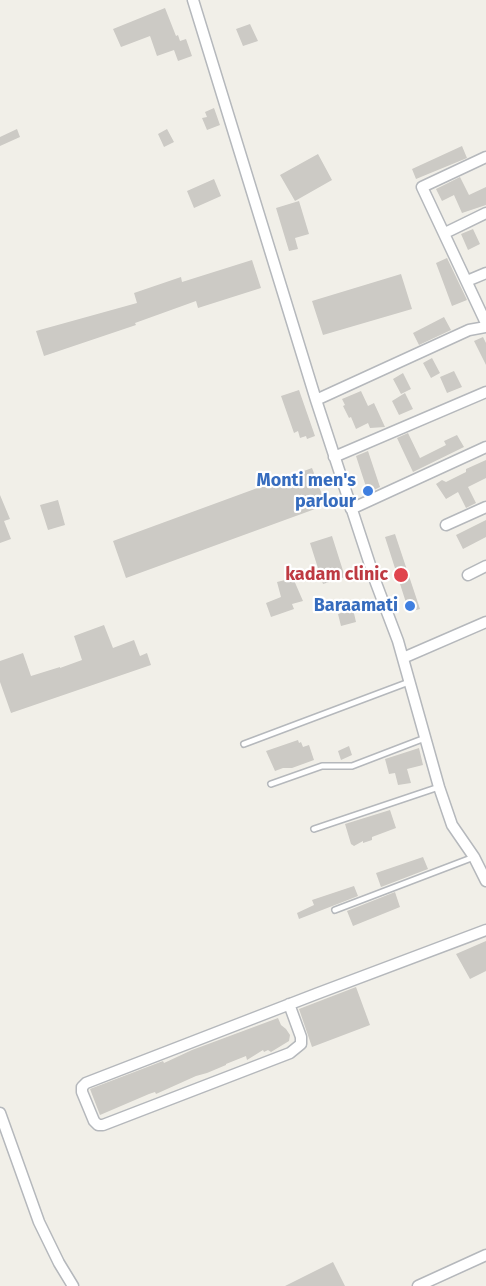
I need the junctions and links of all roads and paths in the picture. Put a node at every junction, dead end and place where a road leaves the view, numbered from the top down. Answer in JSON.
{"nodes":[{"id":1,"x":193,"y":0,"type":"edge"},
{"id":2,"x":486,"y":157,"type":"edge"},
{"id":3,"x":486,"y":213,"type":"edge"},
{"id":4,"x":445,"y":233,"type":"junction"},
{"id":5,"x":486,"y":273,"type":"edge"},
{"id":6,"x":467,"y":281,"type":"junction"},
{"id":7,"x":486,"y":325,"type":"edge"},
{"id":8,"x":486,"y":392,"type":"edge"},
{"id":9,"x":316,"y":400,"type":"junction"},
{"id":10,"x":486,"y":447,"type":"edge"},
{"id":11,"x":334,"y":457,"type":"junction"},
{"id":12,"x":486,"y":507,"type":"edge"},
{"id":13,"x":351,"y":508,"type":"junction"},
{"id":14,"x":446,"y":525,"type":"dead end"},
{"id":15,"x":486,"y":566,"type":"edge"},
{"id":16,"x":468,"y":575,"type":"dead end"},
{"id":17,"x":486,"y":622,"type":"edge"},
{"id":18,"x":403,"y":658,"type":"junction"},
{"id":19,"x":409,"y":682,"type":"junction"},
{"id":20,"x":426,"y":737,"type":"junction"},
{"id":21,"x":244,"y":744,"type":"dead end"},
{"id":22,"x":271,"y":784,"type":"dead end"},
{"id":23,"x":439,"y":787,"type":"junction"},
{"id":24,"x":314,"y":829,"type":"dead end"},
{"id":25,"x":474,"y":857,"type":"junction"},
{"id":26,"x":486,"y":880,"type":"edge"},
{"id":27,"x":335,"y":910,"type":"dead end"},
{"id":28,"x":486,"y":930,"type":"edge"},
{"id":29,"x":289,"y":1005,"type":"junction"},
{"id":30,"x":0,"y":1113,"type":"edge"},
{"id":31,"x":486,"y":1255,"type":"edge"},
{"id":32,"x":73,"y":1286,"type":"edge"},
{"id":33,"x":418,"y":1286,"type":"edge"}],
"edges":[{"from":1,"to":9,"type":"street"},
{"from":2,"to":4,"type":"street"},
{"from":3,"to":4,"type":"street"},
{"from":4,"to":6,"type":"street"},
{"from":5,"to":6,"type":"street"},
{"from":6,"to":7,"type":"street"},
{"from":7,"to":9,"type":"street"},
{"from":8,"to":11,"type":"street"},
{"from":9,"to":11,"type":"street"},
{"from":10,"to":13,"type":"street"},
{"from":11,"to":13,"type":"street"},
{"from":12,"to":14,"type":"street"},
{"from":13,"to":18,"type":"street"},
{"from":15,"to":16,"type":"street"},
{"from":17,"to":18,"type":"street"},
{"from":18,"to":19,"type":"street"},
{"from":19,"to":20,"type":"street"},
{"from":19,"to":21,"type":"lane"},
{"from":20,"to":22,"type":"lane"},
{"from":20,"to":23,"type":"street"},
{"from":23,"to":24,"type":"lane"},
{"from":23,"to":25,"type":"street"},
{"from":25,"to":26,"type":"street"},
{"from":25,"to":27,"type":"lane"},
{"from":28,"to":29,"type":"street"},
{"from":29,"to":29,"type":"street"},
{"from":30,"to":32,"type":"street"},
{"from":31,"to":33,"type":"street"}]}
